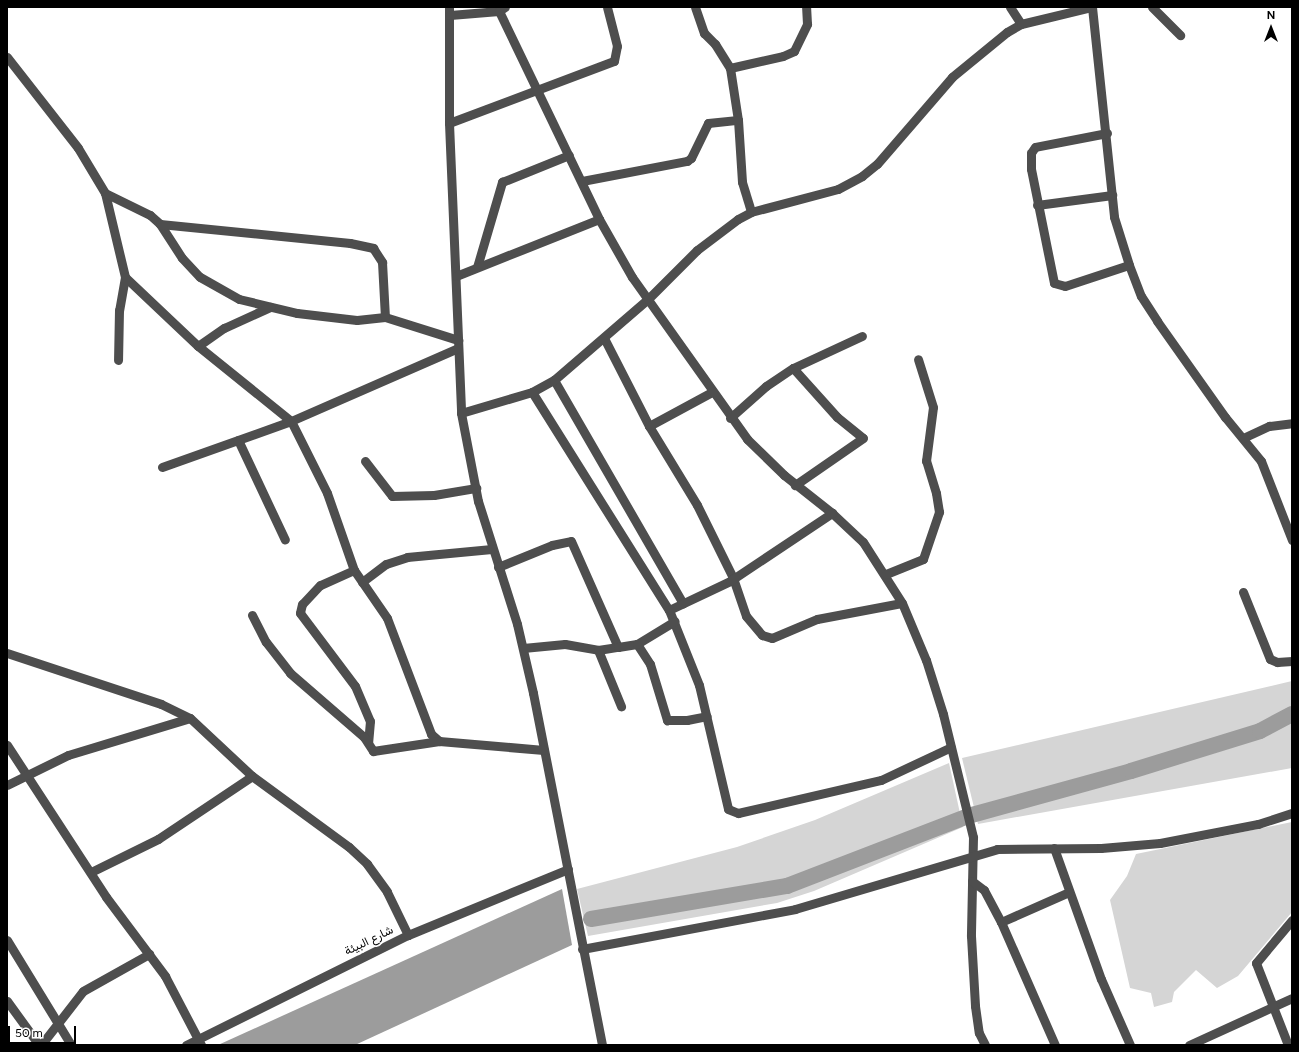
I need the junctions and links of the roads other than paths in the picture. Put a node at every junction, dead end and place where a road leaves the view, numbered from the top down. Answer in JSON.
{"nodes":[{"id":1,"x":607,"y":7,"type":"edge"},
{"id":2,"x":695,"y":7,"type":"edge"},
{"id":3,"x":806,"y":7,"type":"edge"},
{"id":4,"x":1010,"y":7,"type":"edge"},
{"id":5,"x":1092,"y":7,"type":"edge"},
{"id":6,"x":1152,"y":7,"type":"edge"},
{"id":7,"x":500,"y":8,"type":"edge"},
{"id":8,"x":449,"y":11,"type":"edge"},
{"id":9,"x":1021,"y":24,"type":"junction"},
{"id":10,"x":1180,"y":35,"type":"dead end"},
{"id":11,"x":7,"y":57,"type":"edge"},
{"id":12,"x":730,"y":68,"type":"junction"},
{"id":13,"x":536,"y":88,"type":"junction"},
{"id":14,"x":738,"y":120,"type":"junction"},
{"id":15,"x":449,"y":123,"type":"junction"},
{"id":16,"x":1107,"y":133,"type":"junction"},
{"id":17,"x":569,"y":155,"type":"junction"},
{"id":18,"x":582,"y":180,"type":"junction"},
{"id":19,"x":105,"y":193,"type":"junction"},
{"id":20,"x":1112,"y":195,"type":"junction"},
{"id":21,"x":1037,"y":205,"type":"junction"},
{"id":22,"x":751,"y":212,"type":"junction"},
{"id":23,"x":599,"y":219,"type":"junction"},
{"id":24,"x":160,"y":224,"type":"junction"},
{"id":25,"x":1129,"y":265,"type":"junction"},
{"id":26,"x":478,"y":267,"type":"junction"},
{"id":27,"x":125,"y":276,"type":"junction"},
{"id":28,"x":456,"y":276,"type":"junction"},
{"id":29,"x":648,"y":299,"type":"junction"},
{"id":30,"x":270,"y":307,"type":"junction"},
{"id":31,"x":385,"y":318,"type":"junction"},
{"id":32,"x":862,"y":336,"type":"dead end"},
{"id":33,"x":604,"y":338,"type":"junction"},
{"id":34,"x":458,"y":344,"type":"junction"},
{"id":35,"x":198,"y":346,"type":"junction"},
{"id":36,"x":918,"y":359,"type":"dead end"},
{"id":37,"x":118,"y":360,"type":"dead end"},
{"id":38,"x":793,"y":368,"type":"junction"},
{"id":39,"x":554,"y":380,"type":"junction"},
{"id":40,"x":532,"y":392,"type":"junction"},
{"id":41,"x":712,"y":392,"type":"junction"},
{"id":42,"x":461,"y":413,"type":"junction"},
{"id":43,"x":730,"y":418,"type":"junction"},
{"id":44,"x":291,"y":421,"type":"junction"},
{"id":45,"x":1292,"y":423,"type":"edge"},
{"id":46,"x":649,"y":426,"type":"junction"},
{"id":47,"x":1243,"y":438,"type":"junction"},
{"id":48,"x":238,"y":440,"type":"junction"},
{"id":49,"x":365,"y":461,"type":"dead end"},
{"id":50,"x":162,"y":467,"type":"dead end"},
{"id":51,"x":795,"y":485,"type":"junction"},
{"id":52,"x":476,"y":488,"type":"junction"},
{"id":53,"x":832,"y":513,"type":"junction"},
{"id":54,"x":285,"y":540,"type":"dead end"},
{"id":55,"x":1292,"y":540,"type":"edge"},
{"id":56,"x":492,"y":549,"type":"junction"},
{"id":57,"x":498,"y":567,"type":"junction"},
{"id":58,"x":354,"y":570,"type":"junction"},
{"id":59,"x":886,"y":574,"type":"junction"},
{"id":60,"x":733,"y":578,"type":"junction"},
{"id":61,"x":362,"y":582,"type":"junction"},
{"id":62,"x":1244,"y":592,"type":"dead end"},
{"id":63,"x":683,"y":603,"type":"junction"},
{"id":64,"x":902,"y":603,"type":"junction"},
{"id":65,"x":669,"y":610,"type":"junction"},
{"id":66,"x":252,"y":615,"type":"dead end"},
{"id":67,"x":675,"y":621,"type":"junction"},
{"id":68,"x":637,"y":644,"type":"junction"},
{"id":69,"x":618,"y":647,"type":"junction"},
{"id":70,"x":524,"y":648,"type":"junction"},
{"id":71,"x":598,"y":650,"type":"junction"},
{"id":72,"x":7,"y":653,"type":"edge"},
{"id":73,"x":1292,"y":661,"type":"edge"},
{"id":74,"x":621,"y":706,"type":"dead end"},
{"id":75,"x":707,"y":716,"type":"junction"},
{"id":76,"x":190,"y":718,"type":"junction"},
{"id":77,"x":439,"y":741,"type":"junction"},
{"id":78,"x":368,"y":742,"type":"junction"},
{"id":79,"x":7,"y":745,"type":"edge"},
{"id":80,"x":951,"y":747,"type":"junction"},
{"id":81,"x":544,"y":750,"type":"junction"},
{"id":82,"x":29,"y":776,"type":"junction"},
{"id":83,"x":252,"y":776,"type":"junction"},
{"id":84,"x":7,"y":785,"type":"edge"},
{"id":85,"x":1292,"y":813,"type":"edge"},
{"id":86,"x":1054,"y":848,"type":"junction"},
{"id":87,"x":974,"y":857,"type":"junction"},
{"id":88,"x":568,"y":869,"type":"junction"},
{"id":89,"x":90,"y":872,"type":"junction"},
{"id":90,"x":972,"y":881,"type":"junction"},
{"id":91,"x":1069,"y":892,"type":"junction"},
{"id":92,"x":1292,"y":920,"type":"edge"},
{"id":93,"x":1001,"y":922,"type":"junction"},
{"id":94,"x":408,"y":935,"type":"junction"},
{"id":95,"x":7,"y":940,"type":"edge"},
{"id":96,"x":582,"y":949,"type":"junction"},
{"id":97,"x":149,"y":954,"type":"junction"},
{"id":98,"x":1292,"y":998,"type":"edge"},
{"id":99,"x":7,"y":1002,"type":"edge"},
{"id":100,"x":1273,"y":1007,"type":"junction"},
{"id":101,"x":59,"y":1024,"type":"junction"},
{"id":102,"x":199,"y":1041,"type":"edge"},
{"id":103,"x":1205,"y":1042,"type":"edge"},
{"id":104,"x":1286,"y":1044,"type":"edge"},
{"id":105,"x":40,"y":1045,"type":"edge"},
{"id":106,"x":71,"y":1045,"type":"edge"},
{"id":107,"x":186,"y":1045,"type":"edge"},
{"id":108,"x":602,"y":1045,"type":"edge"},
{"id":109,"x":985,"y":1045,"type":"edge"},
{"id":110,"x":1055,"y":1045,"type":"edge"},
{"id":111,"x":1130,"y":1045,"type":"edge"},
{"id":112,"x":1188,"y":1045,"type":"edge"}],
"edges":[{"from":1,"to":13,"type":"street"},
{"from":2,"to":12,"type":"street"},
{"from":3,"to":12,"type":"street"},
{"from":4,"to":9,"type":"street"},
{"from":5,"to":9,"type":"street"},
{"from":5,"to":16,"type":"street"},
{"from":6,"to":10,"type":"street"},
{"from":7,"to":8,"type":"street"},
{"from":7,"to":13,"type":"street"},
{"from":8,"to":15,"type":"street"},
{"from":9,"to":22,"type":"street"},
{"from":11,"to":19,"type":"street"},
{"from":12,"to":14,"type":"street"},
{"from":13,"to":15,"type":"street"},
{"from":13,"to":17,"type":"street"},
{"from":14,"to":18,"type":"street"},
{"from":14,"to":22,"type":"street"},
{"from":15,"to":28,"type":"street"},
{"from":16,"to":20,"type":"street"},
{"from":16,"to":21,"type":"street"},
{"from":17,"to":18,"type":"street"},
{"from":17,"to":26,"type":"street"},
{"from":18,"to":23,"type":"street"},
{"from":19,"to":24,"type":"street"},
{"from":19,"to":27,"type":"street"},
{"from":20,"to":21,"type":"street"},
{"from":20,"to":25,"type":"street"},
{"from":21,"to":25,"type":"street"},
{"from":22,"to":29,"type":"street"},
{"from":23,"to":26,"type":"street"},
{"from":23,"to":29,"type":"street"},
{"from":24,"to":30,"type":"street"},
{"from":24,"to":31,"type":"street"},
{"from":25,"to":47,"type":"street"},
{"from":26,"to":28,"type":"street"},
{"from":27,"to":35,"type":"street"},
{"from":27,"to":37,"type":"street"},
{"from":28,"to":34,"type":"street"},
{"from":29,"to":33,"type":"street"},
{"from":29,"to":41,"type":"street"},
{"from":30,"to":31,"type":"street"},
{"from":30,"to":35,"type":"street"},
{"from":31,"to":34,"type":"street"},
{"from":32,"to":38,"type":"street"},
{"from":33,"to":39,"type":"street"},
{"from":33,"to":46,"type":"street"},
{"from":34,"to":42,"type":"street"},
{"from":34,"to":44,"type":"street"},
{"from":35,"to":44,"type":"street"},
{"from":36,"to":59,"type":"street"},
{"from":38,"to":43,"type":"street"},
{"from":38,"to":51,"type":"street"},
{"from":39,"to":40,"type":"street"},
{"from":39,"to":63,"type":"street"},
{"from":40,"to":42,"type":"street"},
{"from":40,"to":65,"type":"street"},
{"from":41,"to":43,"type":"street"},
{"from":41,"to":46,"type":"street"},
{"from":42,"to":52,"type":"street"},
{"from":43,"to":51,"type":"street"},
{"from":44,"to":48,"type":"street"},
{"from":44,"to":58,"type":"street"},
{"from":45,"to":47,"type":"street"},
{"from":46,"to":60,"type":"street"},
{"from":47,"to":55,"type":"street"},
{"from":48,"to":50,"type":"street"},
{"from":48,"to":54,"type":"street"},
{"from":49,"to":52,"type":"street"},
{"from":51,"to":53,"type":"street"},
{"from":52,"to":56,"type":"street"},
{"from":53,"to":59,"type":"street"},
{"from":53,"to":60,"type":"street"},
{"from":56,"to":57,"type":"street"},
{"from":56,"to":61,"type":"street"},
{"from":57,"to":69,"type":"street"},
{"from":57,"to":70,"type":"street"},
{"from":58,"to":61,"type":"street"},
{"from":58,"to":78,"type":"street"},
{"from":59,"to":64,"type":"street"},
{"from":60,"to":63,"type":"street"},
{"from":60,"to":64,"type":"street"},
{"from":61,"to":77,"type":"street"},
{"from":62,"to":73,"type":"street"},
{"from":63,"to":65,"type":"street"},
{"from":64,"to":80,"type":"street"},
{"from":65,"to":67,"type":"street"},
{"from":66,"to":78,"type":"street"},
{"from":67,"to":68,"type":"street"},
{"from":67,"to":75,"type":"street"},
{"from":68,"to":69,"type":"street"},
{"from":68,"to":75,"type":"street"},
{"from":69,"to":71,"type":"street"},
{"from":70,"to":71,"type":"street"},
{"from":70,"to":81,"type":"street"},
{"from":71,"to":74,"type":"street"},
{"from":72,"to":76,"type":"street"},
{"from":75,"to":80,"type":"street"},
{"from":76,"to":82,"type":"street"},
{"from":76,"to":83,"type":"street"},
{"from":77,"to":78,"type":"street"},
{"from":77,"to":81,"type":"street"},
{"from":79,"to":82,"type":"street"},
{"from":80,"to":87,"type":"street"},
{"from":81,"to":88,"type":"street"},
{"from":82,"to":84,"type":"street"},
{"from":82,"to":89,"type":"street"},
{"from":83,"to":89,"type":"street"},
{"from":83,"to":94,"type":"street"},
{"from":85,"to":86,"type":"street"},
{"from":86,"to":87,"type":"street"},
{"from":86,"to":91,"type":"street"},
{"from":87,"to":90,"type":"street"},
{"from":87,"to":96,"type":"street"},
{"from":88,"to":94,"type":"street","name":"شارع البيئة"},
{"from":88,"to":96,"type":"street"},
{"from":89,"to":97,"type":"street"},
{"from":90,"to":93,"type":"street"},
{"from":90,"to":109,"type":"street"},
{"from":91,"to":93,"type":"street"},
{"from":91,"to":111,"type":"street"},
{"from":92,"to":100,"type":"street"},
{"from":93,"to":110,"type":"street"},
{"from":94,"to":102,"type":"street","name":"شارع البيئة"},
{"from":95,"to":101,"type":"street"},
{"from":96,"to":108,"type":"street"},
{"from":97,"to":101,"type":"street"},
{"from":97,"to":102,"type":"street"},
{"from":98,"to":100,"type":"street"},
{"from":99,"to":105,"type":"street"},
{"from":100,"to":103,"type":"street"},
{"from":100,"to":104,"type":"street"},
{"from":101,"to":105,"type":"street"},
{"from":101,"to":106,"type":"street"},
{"from":102,"to":107,"type":"street","name":"شارع البيئة"},
{"from":103,"to":112,"type":"street"}]}
